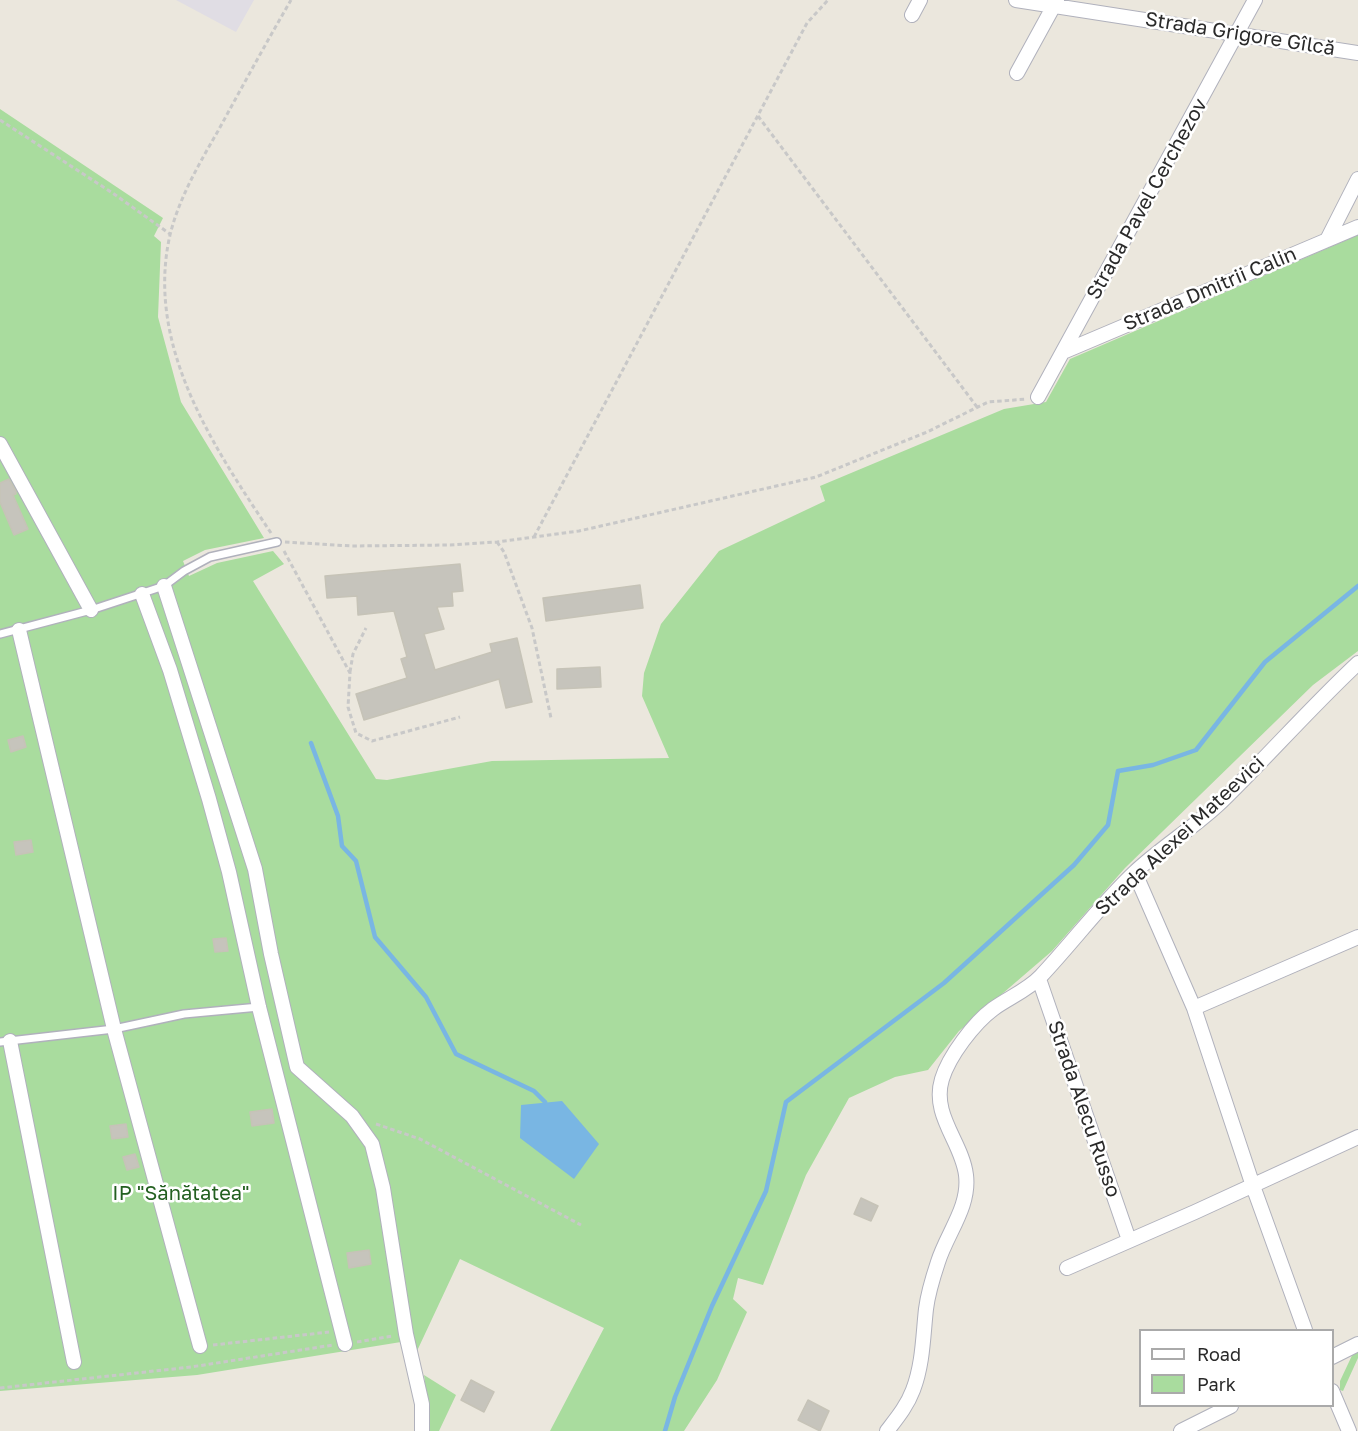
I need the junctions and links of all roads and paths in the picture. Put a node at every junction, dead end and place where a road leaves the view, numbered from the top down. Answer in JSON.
{"nodes":[{"id":1,"x":291,"y":0,"type":"edge"},
{"id":2,"x":828,"y":0,"type":"edge"},
{"id":3,"x":920,"y":0,"type":"edge"},
{"id":4,"x":1016,"y":0,"type":"edge"},
{"id":5,"x":1255,"y":0,"type":"edge"},
{"id":6,"x":1056,"y":3,"type":"edge"},
{"id":7,"x":912,"y":15,"type":"dead end"},
{"id":8,"x":1237,"y":34,"type":"junction"},
{"id":9,"x":1358,"y":53,"type":"edge"},
{"id":10,"x":1017,"y":73,"type":"dead end"},
{"id":11,"x":758,"y":116,"type":"junction"},
{"id":12,"x":0,"y":120,"type":"edge"},
{"id":13,"x":1358,"y":179,"type":"edge"},
{"id":14,"x":1358,"y":227,"type":"edge"},
{"id":15,"x":170,"y":235,"type":"junction"},
{"id":16,"x":1327,"y":240,"type":"junction"},
{"id":17,"x":1063,"y":352,"type":"junction"},
{"id":18,"x":1038,"y":398,"type":"joint"},
{"id":19,"x":977,"y":407,"type":"junction"},
{"id":20,"x":0,"y":444,"type":"edge"},
{"id":21,"x":534,"y":537,"type":"junction"},
{"id":22,"x":278,"y":542,"type":"junction"},
{"id":23,"x":497,"y":542,"type":"junction"},
{"id":24,"x":164,"y":586,"type":"junction"},
{"id":25,"x":142,"y":594,"type":"junction"},
{"id":26,"x":91,"y":610,"type":"junction"},
{"id":27,"x":366,"y":628,"type":"dead end"},
{"id":28,"x":19,"y":630,"type":"junction"},
{"id":29,"x":0,"y":634,"type":"edge"},
{"id":30,"x":1358,"y":663,"type":"edge"},
{"id":31,"x":350,"y":673,"type":"junction"},
{"id":32,"x":460,"y":717,"type":"dead end"},
{"id":33,"x":551,"y":718,"type":"dead end"},
{"id":34,"x":1135,"y":873,"type":"junction"},
{"id":35,"x":1358,"y":937,"type":"edge"},
{"id":36,"x":1039,"y":979,"type":"junction"},
{"id":37,"x":259,"y":1007,"type":"junction"},
{"id":38,"x":1194,"y":1008,"type":"junction"},
{"id":39,"x":114,"y":1029,"type":"junction"},
{"id":40,"x":5,"y":1041,"type":"edge"},
{"id":41,"x":375,"y":1124,"type":"dead end"},
{"id":42,"x":1358,"y":1137,"type":"edge"},
{"id":43,"x":1253,"y":1186,"type":"junction"},
{"id":44,"x":581,"y":1225,"type":"dead end"},
{"id":45,"x":1128,"y":1240,"type":"junction"},
{"id":46,"x":1067,"y":1268,"type":"dead end"},
{"id":47,"x":1305,"y":1329,"type":"edge"},
{"id":48,"x":406,"y":1334,"type":"junction"},
{"id":49,"x":343,"y":1337,"type":"junction"},
{"id":50,"x":1358,"y":1344,"type":"edge"},
{"id":51,"x":200,"y":1346,"type":"joint"},
{"id":52,"x":1334,"y":1356,"type":"edge"},
{"id":53,"x":74,"y":1362,"type":"dead end"},
{"id":54,"x":0,"y":1388,"type":"edge"},
{"id":55,"x":1334,"y":1396,"type":"edge"},
{"id":56,"x":1230,"y":1407,"type":"edge"},
{"id":57,"x":422,"y":1431,"type":"edge"},
{"id":58,"x":887,"y":1431,"type":"edge"},
{"id":59,"x":1181,"y":1431,"type":"edge"},
{"id":60,"x":1348,"y":1431,"type":"edge"}],
"edges":[{"from":1,"to":15,"type":"path"},
{"from":2,"to":11,"type":"path"},
{"from":3,"to":7,"type":"street"},
{"from":4,"to":6,"type":"street","name":"Strada Grigore Gîlcă"},
{"from":5,"to":8,"type":"street","name":"Strada Pavel Cerchezov"},
{"from":6,"to":8,"type":"street","name":"Strada Grigore Gîlcă"},
{"from":6,"to":10,"type":"street"},
{"from":8,"to":9,"type":"street","name":"Strada Grigore Gîlcă"},
{"from":8,"to":17,"type":"street","name":"Strada Pavel Cerchezov"},
{"from":11,"to":19,"type":"path"},
{"from":11,"to":21,"type":"path"},
{"from":12,"to":15,"type":"path"},
{"from":13,"to":16,"type":"street"},
{"from":14,"to":16,"type":"street","name":"Strada Dmitrii Calin"},
{"from":15,"to":22,"type":"path"},
{"from":16,"to":17,"type":"street","name":"Strada Dmitrii Calin"},
{"from":17,"to":18,"type":"street","name":"Strada Pavel Cerchezov"},
{"from":18,"to":19,"type":"path"},
{"from":19,"to":21,"type":"path"},
{"from":20,"to":26,"type":"street"},
{"from":21,"to":23,"type":"path"},
{"from":22,"to":23,"type":"path"},
{"from":22,"to":24,"type":"lane"},
{"from":22,"to":31,"type":"path"},
{"from":23,"to":33,"type":"path"},
{"from":24,"to":25,"type":"lane"},
{"from":24,"to":48,"type":"street"},
{"from":25,"to":26,"type":"lane"},
{"from":25,"to":37,"type":"street"},
{"from":26,"to":28,"type":"lane"},
{"from":27,"to":31,"type":"path"},
{"from":28,"to":29,"type":"lane"},
{"from":28,"to":39,"type":"street"},
{"from":30,"to":34,"type":"street","name":"Strada Alexei Mateevici"},
{"from":31,"to":32,"type":"path"},
{"from":34,"to":36,"type":"street","name":"Strada Alexei Mateevici"},
{"from":34,"to":38,"type":"street"},
{"from":35,"to":38,"type":"street"},
{"from":36,"to":45,"type":"street","name":"Strada Alecu Russo"},
{"from":36,"to":58,"type":"street","name":"Strada Alexei Mateevici"},
{"from":37,"to":39,"type":"lane"},
{"from":37,"to":49,"type":"street"},
{"from":38,"to":43,"type":"street"},
{"from":39,"to":40,"type":"lane"},
{"from":39,"to":51,"type":"street"},
{"from":40,"to":53,"type":"street"},
{"from":41,"to":44,"type":"path"},
{"from":42,"to":43,"type":"street"},
{"from":43,"to":45,"type":"street"},
{"from":43,"to":47,"type":"street"},
{"from":45,"to":46,"type":"street"},
{"from":48,"to":49,"type":"path"},
{"from":48,"to":57,"type":"street"},
{"from":49,"to":51,"type":"path"},
{"from":49,"to":54,"type":"path"},
{"from":50,"to":52,"type":"street"},
{"from":55,"to":60,"type":"street"},
{"from":56,"to":59,"type":"street"}]}
